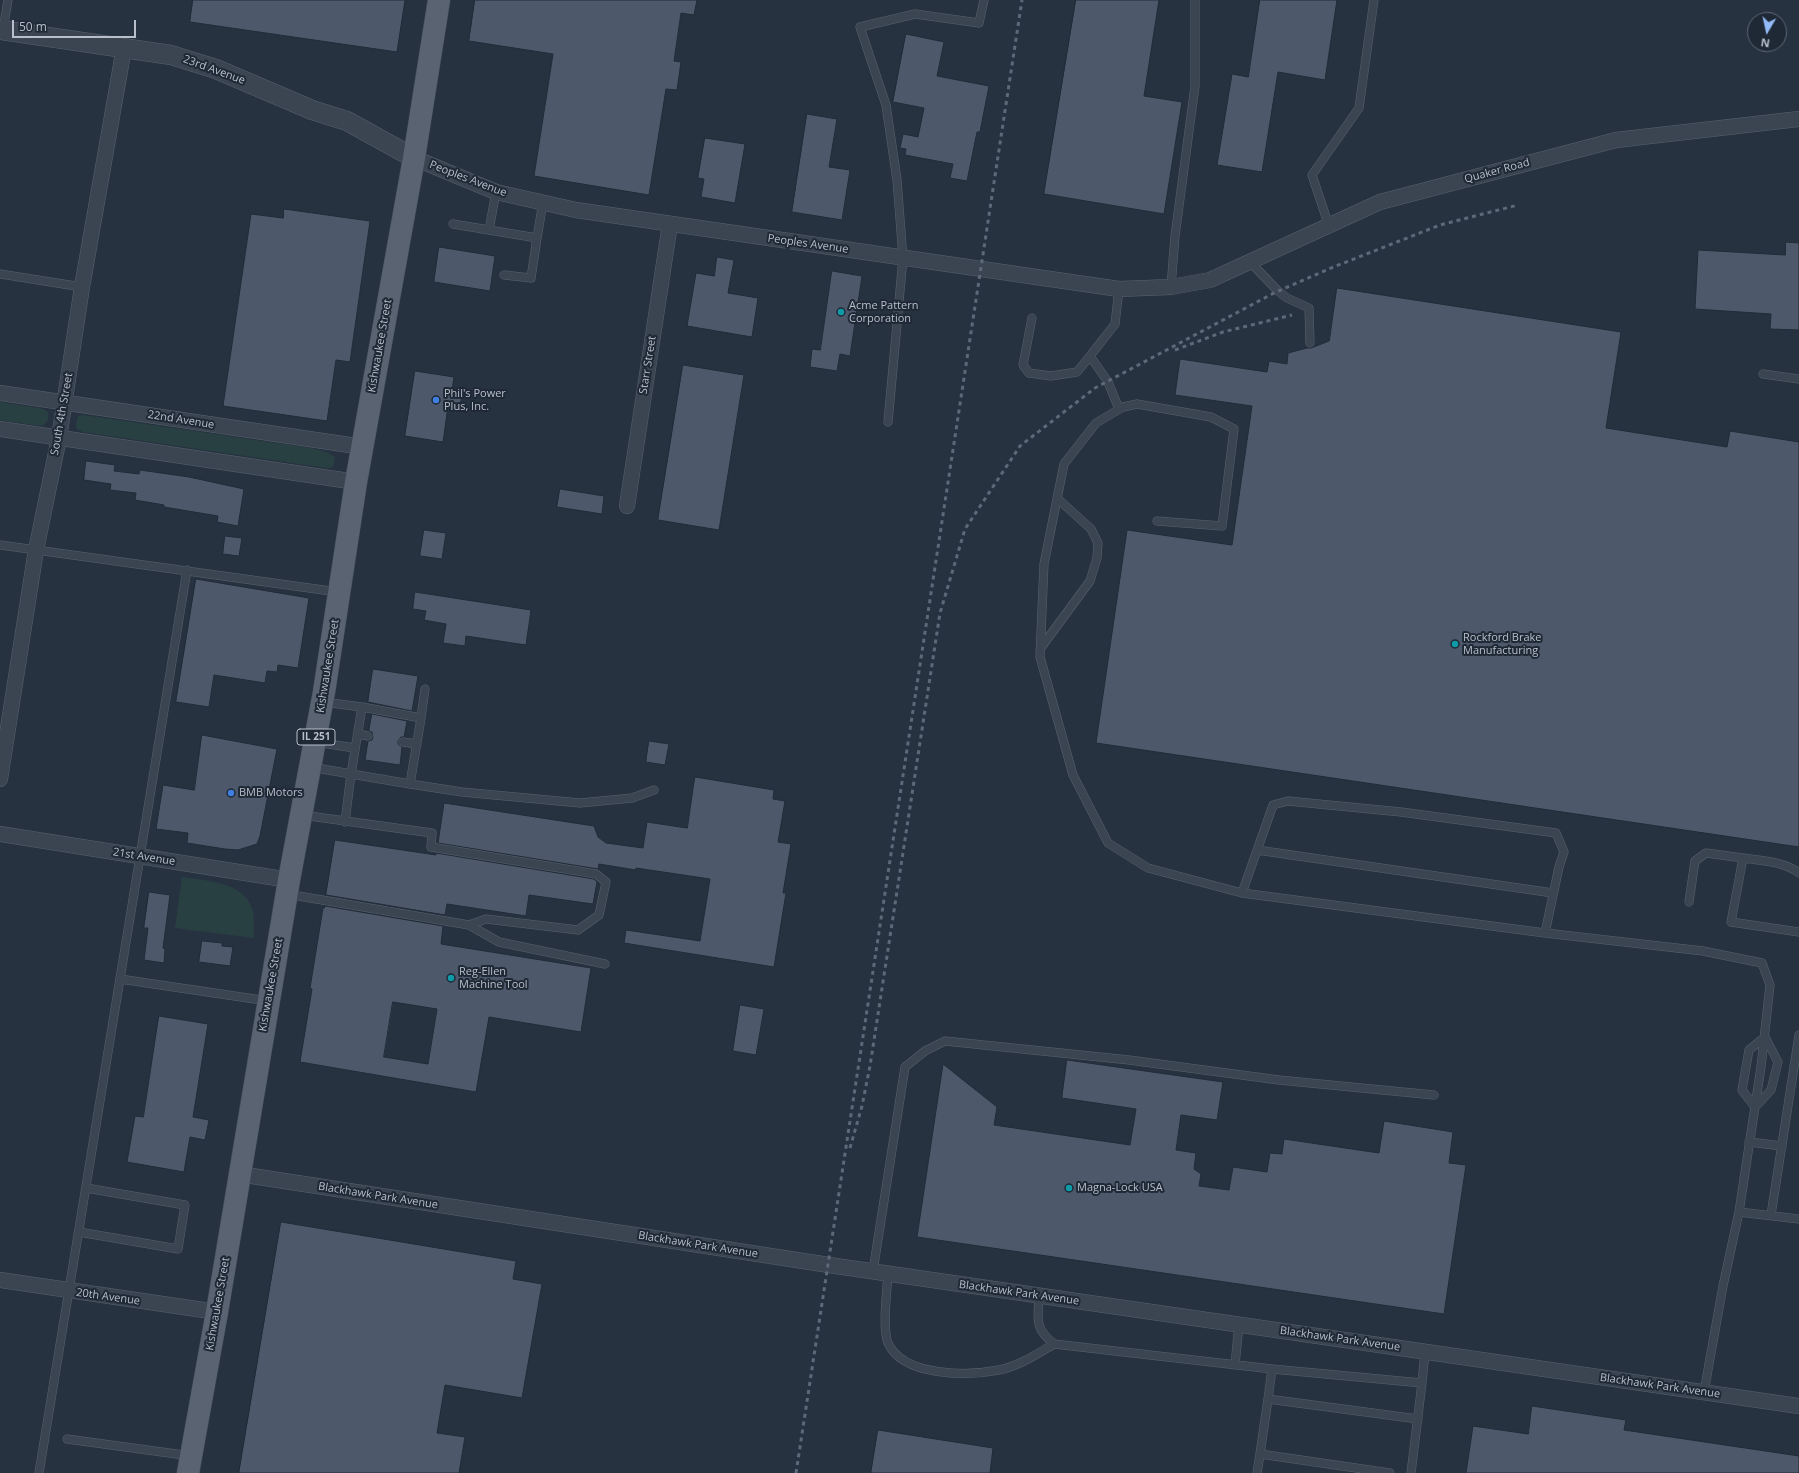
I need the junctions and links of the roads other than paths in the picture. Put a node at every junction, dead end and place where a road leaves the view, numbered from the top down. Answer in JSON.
{"nodes":[{"id":1,"x":8,"y":0,"type":"edge"},
{"id":2,"x":439,"y":0,"type":"edge"},
{"id":3,"x":984,"y":0,"type":"edge"},
{"id":4,"x":1195,"y":0,"type":"edge"},
{"id":5,"x":1374,"y":0,"type":"edge"},
{"id":6,"x":2,"y":30,"type":"edge"},
{"id":7,"x":124,"y":48,"type":"junction"},
{"id":8,"x":1799,"y":119,"type":"edge"},
{"id":9,"x":414,"y":158,"type":"junction"},
{"id":10,"x":496,"y":192,"type":"junction"},
{"id":11,"x":543,"y":202,"type":"junction"},
{"id":12,"x":453,"y":224,"type":"dead end"},
{"id":13,"x":670,"y":224,"type":"junction"},
{"id":14,"x":1329,"y":226,"type":"junction"},
{"id":15,"x":489,"y":230,"type":"junction"},
{"id":16,"x":537,"y":238,"type":"junction"},
{"id":17,"x":903,"y":258,"type":"junction"},
{"id":18,"x":1250,"y":262,"type":"junction"},
{"id":19,"x":0,"y":274,"type":"edge"},
{"id":20,"x":504,"y":275,"type":"dead end"},
{"id":21,"x":1210,"y":280,"type":"joint"},
{"id":22,"x":82,"y":287,"type":"junction"},
{"id":23,"x":1171,"y":287,"type":"junction"},
{"id":24,"x":1119,"y":288,"type":"junction"},
{"id":25,"x":1032,"y":318,"type":"dead end"},
{"id":26,"x":1310,"y":343,"type":"dead end"},
{"id":27,"x":1090,"y":356,"type":"junction"},
{"id":28,"x":1763,"y":374,"type":"dead end"},
{"id":29,"x":1799,"y":379,"type":"edge"},
{"id":30,"x":0,"y":393,"type":"edge"},
{"id":31,"x":64,"y":402,"type":"junction"},
{"id":32,"x":1119,"y":409,"type":"junction"},
{"id":33,"x":888,"y":422,"type":"dead end"},
{"id":34,"x":0,"y":429,"type":"edge"},
{"id":35,"x":58,"y":438,"type":"junction"},
{"id":36,"x":363,"y":447,"type":"junction"},
{"id":37,"x":356,"y":482,"type":"junction"},
{"id":38,"x":1057,"y":498,"type":"junction"},
{"id":39,"x":627,"y":506,"type":"dead end"},
{"id":40,"x":1157,"y":521,"type":"dead end"},
{"id":41,"x":0,"y":545,"type":"edge"},
{"id":42,"x":36,"y":550,"type":"junction"},
{"id":43,"x":187,"y":570,"type":"junction"},
{"id":44,"x":340,"y":592,"type":"junction"},
{"id":45,"x":1040,"y":649,"type":"junction"},
{"id":46,"x":425,"y":689,"type":"dead end"},
{"id":47,"x":322,"y":702,"type":"junction"},
{"id":48,"x":362,"y":707,"type":"junction"},
{"id":49,"x":421,"y":718,"type":"junction"},
{"id":50,"x":358,"y":734,"type":"junction"},
{"id":51,"x":368,"y":736,"type":"dead end"},
{"id":52,"x":315,"y":742,"type":"junction"},
{"id":53,"x":403,"y":742,"type":"dead end"},
{"id":54,"x":417,"y":744,"type":"junction"},
{"id":55,"x":355,"y":748,"type":"junction"},
{"id":56,"x":310,"y":767,"type":"junction"},
{"id":57,"x":351,"y":774,"type":"junction"},
{"id":58,"x":0,"y":780,"type":"edge"},
{"id":59,"x":410,"y":784,"type":"junction"},
{"id":60,"x":654,"y":790,"type":"dead end"},
{"id":61,"x":301,"y":815,"type":"junction"},
{"id":62,"x":345,"y":822,"type":"junction"},
{"id":63,"x":0,"y":834,"type":"edge"},
{"id":64,"x":1257,"y":850,"type":"junction"},
{"id":65,"x":140,"y":856,"type":"junction"},
{"id":66,"x":1743,"y":858,"type":"junction"},
{"id":67,"x":1799,"y":873,"type":"edge"},
{"id":68,"x":288,"y":887,"type":"junction"},
{"id":69,"x":1242,"y":893,"type":"junction"},
{"id":70,"x":1553,"y":893,"type":"junction"},
{"id":71,"x":1689,"y":902,"type":"dead end"},
{"id":72,"x":469,"y":925,"type":"junction"},
{"id":73,"x":1799,"y":932,"type":"edge"},
{"id":74,"x":1545,"y":933,"type":"junction"},
{"id":75,"x":605,"y":964,"type":"dead end"},
{"id":76,"x":120,"y":978,"type":"junction"},
{"id":77,"x":269,"y":1001,"type":"junction"},
{"id":78,"x":1799,"y":1035,"type":"edge"},
{"id":79,"x":1765,"y":1037,"type":"junction"},
{"id":80,"x":1434,"y":1095,"type":"dead end"},
{"id":81,"x":1755,"y":1107,"type":"junction"},
{"id":82,"x":1749,"y":1142,"type":"junction"},
{"id":83,"x":1782,"y":1146,"type":"junction"},
{"id":84,"x":240,"y":1174,"type":"junction"},
{"id":85,"x":86,"y":1188,"type":"junction"},
{"id":86,"x":1739,"y":1212,"type":"junction"},
{"id":87,"x":1771,"y":1215,"type":"junction"},
{"id":88,"x":1799,"y":1219,"type":"edge"},
{"id":89,"x":79,"y":1232,"type":"junction"},
{"id":90,"x":873,"y":1271,"type":"junction"},
{"id":91,"x":888,"y":1274,"type":"junction"},
{"id":92,"x":0,"y":1280,"type":"edge"},
{"id":93,"x":69,"y":1291,"type":"junction"},
{"id":94,"x":1040,"y":1296,"type":"junction"},
{"id":95,"x":217,"y":1312,"type":"junction"},
{"id":96,"x":1239,"y":1324,"type":"junction"},
{"id":97,"x":1054,"y":1344,"type":"junction"},
{"id":98,"x":1425,"y":1352,"type":"junction"},
{"id":99,"x":1235,"y":1365,"type":"junction"},
{"id":100,"x":1272,"y":1369,"type":"junction"},
{"id":101,"x":1422,"y":1383,"type":"junction"},
{"id":102,"x":1704,"y":1392,"type":"junction"},
{"id":103,"x":1268,"y":1399,"type":"junction"},
{"id":104,"x":1799,"y":1406,"type":"edge"},
{"id":105,"x":1418,"y":1419,"type":"junction"},
{"id":106,"x":67,"y":1438,"type":"dead end"},
{"id":107,"x":1260,"y":1454,"type":"junction"},
{"id":108,"x":190,"y":1464,"type":"edge"},
{"id":109,"x":39,"y":1473,"type":"edge"},
{"id":110,"x":1257,"y":1473,"type":"edge"},
{"id":111,"x":1390,"y":1473,"type":"edge"},
{"id":112,"x":1411,"y":1473,"type":"edge"}],
"edges":[{"from":1,"to":6,"type":"lane"},
{"from":2,"to":9,"type":"main road","name":"Kishwaukee Street","number":"IL 251"},
{"from":3,"to":17,"type":"lane"},
{"from":4,"to":23,"type":"lane"},
{"from":5,"to":14,"type":"lane"},
{"from":6,"to":7,"type":"street","name":"23rd Avenue"},
{"from":7,"to":9,"type":"street","name":"23rd Avenue"},
{"from":7,"to":22,"type":"street","name":"South 4th Street"},
{"from":8,"to":14,"type":"street","name":"Quaker Road"},
{"from":9,"to":10,"type":"street","name":"Peoples Avenue"},
{"from":9,"to":36,"type":"main road","name":"Kishwaukee Street","number":"IL 251"},
{"from":10,"to":11,"type":"street","name":"Peoples Avenue"},
{"from":10,"to":15,"type":"lane"},
{"from":11,"to":13,"type":"street","name":"Peoples Avenue"},
{"from":11,"to":16,"type":"lane"},
{"from":12,"to":15,"type":"lane"},
{"from":13,"to":17,"type":"street","name":"Peoples Avenue"},
{"from":13,"to":39,"type":"street","name":"Starr Street"},
{"from":14,"to":18,"type":"street","name":"Quaker Road"},
{"from":15,"to":16,"type":"lane"},
{"from":16,"to":20,"type":"lane"},
{"from":17,"to":24,"type":"street","name":"Peoples Avenue"},
{"from":17,"to":33,"type":"lane"},
{"from":18,"to":21,"type":"street","name":"Quaker Road"},
{"from":18,"to":26,"type":"lane"},
{"from":19,"to":22,"type":"lane"},
{"from":21,"to":23,"type":"street","name":"Peoples Avenue"},
{"from":22,"to":31,"type":"street","name":"South 4th Street"},
{"from":23,"to":24,"type":"street","name":"Peoples Avenue"},
{"from":24,"to":27,"type":"lane"},
{"from":25,"to":27,"type":"lane"},
{"from":27,"to":32,"type":"lane"},
{"from":28,"to":29,"type":"lane"},
{"from":30,"to":31,"type":"street","name":"22nd Avenue"},
{"from":31,"to":35,"type":"street","name":"South 4th Street"},
{"from":31,"to":36,"type":"street","name":"22nd Avenue"},
{"from":32,"to":38,"type":"lane"},
{"from":32,"to":40,"type":"lane"},
{"from":34,"to":35,"type":"street"},
{"from":35,"to":37,"type":"street"},
{"from":35,"to":42,"type":"street","name":"South 4th Street"},
{"from":36,"to":37,"type":"main road","name":"Kishwaukee Street","number":"IL 251"},
{"from":37,"to":44,"type":"main road","name":"Kishwaukee Street","number":"IL 251"},
{"from":38,"to":45,"type":"lane"},
{"from":38,"to":45,"type":"lane"},
{"from":41,"to":42,"type":"lane"},
{"from":42,"to":43,"type":"lane"},
{"from":42,"to":58,"type":"street","name":"South 4th Street"},
{"from":43,"to":44,"type":"lane"},
{"from":43,"to":65,"type":"lane"},
{"from":44,"to":47,"type":"main road","name":"Kishwaukee Street","number":"IL 251"},
{"from":45,"to":69,"type":"lane"},
{"from":46,"to":49,"type":"lane"},
{"from":47,"to":48,"type":"lane"},
{"from":47,"to":52,"type":"main road","name":"Kishwaukee Street","number":"IL 251"},
{"from":48,"to":49,"type":"lane"},
{"from":48,"to":50,"type":"lane"},
{"from":49,"to":54,"type":"lane"},
{"from":50,"to":51,"type":"lane"},
{"from":50,"to":55,"type":"lane"},
{"from":52,"to":55,"type":"lane"},
{"from":52,"to":56,"type":"main road","name":"Kishwaukee Street","number":"IL 251"},
{"from":53,"to":54,"type":"lane"},
{"from":54,"to":59,"type":"lane"},
{"from":55,"to":57,"type":"lane"},
{"from":56,"to":57,"type":"lane"},
{"from":56,"to":61,"type":"main road","name":"Kishwaukee Street","number":"IL 251"},
{"from":57,"to":59,"type":"lane"},
{"from":57,"to":62,"type":"lane"},
{"from":59,"to":60,"type":"lane"},
{"from":61,"to":62,"type":"lane"},
{"from":61,"to":68,"type":"main road","name":"Kishwaukee Street","number":"IL 251"},
{"from":62,"to":72,"type":"lane"},
{"from":63,"to":65,"type":"street","name":"21st Avenue"},
{"from":64,"to":69,"type":"lane"},
{"from":64,"to":70,"type":"lane"},
{"from":64,"to":70,"type":"lane"},
{"from":65,"to":68,"type":"street","name":"21st Avenue"},
{"from":65,"to":76,"type":"lane"},
{"from":66,"to":67,"type":"lane"},
{"from":66,"to":71,"type":"lane"},
{"from":66,"to":73,"type":"lane"},
{"from":68,"to":72,"type":"lane"},
{"from":68,"to":77,"type":"main road","name":"Kishwaukee Street","number":"IL 251"},
{"from":69,"to":74,"type":"lane"},
{"from":70,"to":74,"type":"lane"},
{"from":72,"to":75,"type":"lane"},
{"from":74,"to":79,"type":"lane"},
{"from":76,"to":77,"type":"lane"},
{"from":76,"to":85,"type":"lane"},
{"from":77,"to":84,"type":"main road","name":"Kishwaukee Street","number":"IL 251"},
{"from":78,"to":83,"type":"lane"},
{"from":79,"to":81,"type":"lane"},
{"from":79,"to":81,"type":"lane"},
{"from":79,"to":81,"type":"lane"},
{"from":80,"to":90,"type":"lane"},
{"from":81,"to":82,"type":"lane"},
{"from":82,"to":83,"type":"lane"},
{"from":82,"to":86,"type":"lane"},
{"from":83,"to":87,"type":"lane"},
{"from":84,"to":90,"type":"street","name":"Blackhawk Park Avenue"},
{"from":84,"to":95,"type":"main road","name":"Kishwaukee Street","number":"IL 251"},
{"from":85,"to":89,"type":"lane"},
{"from":85,"to":89,"type":"lane"},
{"from":86,"to":87,"type":"lane"},
{"from":86,"to":102,"type":"lane"},
{"from":87,"to":88,"type":"lane"},
{"from":89,"to":93,"type":"lane"},
{"from":90,"to":91,"type":"street","name":"Blackhawk Park Avenue"},
{"from":91,"to":94,"type":"street","name":"Blackhawk Park Avenue"},
{"from":91,"to":97,"type":"lane"},
{"from":92,"to":93,"type":"street","name":"20th Avenue"},
{"from":93,"to":95,"type":"street","name":"20th Avenue"},
{"from":93,"to":109,"type":"lane"},
{"from":94,"to":96,"type":"street","name":"Blackhawk Park Avenue"},
{"from":94,"to":97,"type":"lane"},
{"from":95,"to":108,"type":"main road","name":"Kishwaukee Street","number":"IL 251"},
{"from":96,"to":98,"type":"street","name":"Blackhawk Park Avenue"},
{"from":96,"to":99,"type":"lane"},
{"from":97,"to":99,"type":"lane"},
{"from":98,"to":101,"type":"lane"},
{"from":98,"to":102,"type":"street","name":"Blackhawk Park Avenue"},
{"from":99,"to":100,"type":"lane"},
{"from":100,"to":101,"type":"lane"},
{"from":100,"to":103,"type":"lane"},
{"from":101,"to":105,"type":"lane"},
{"from":102,"to":104,"type":"street","name":"Blackhawk Park Avenue"},
{"from":103,"to":105,"type":"lane"},
{"from":103,"to":107,"type":"lane"},
{"from":105,"to":112,"type":"lane"},
{"from":106,"to":108,"type":"lane"},
{"from":107,"to":110,"type":"lane"},
{"from":107,"to":111,"type":"lane"}]}
